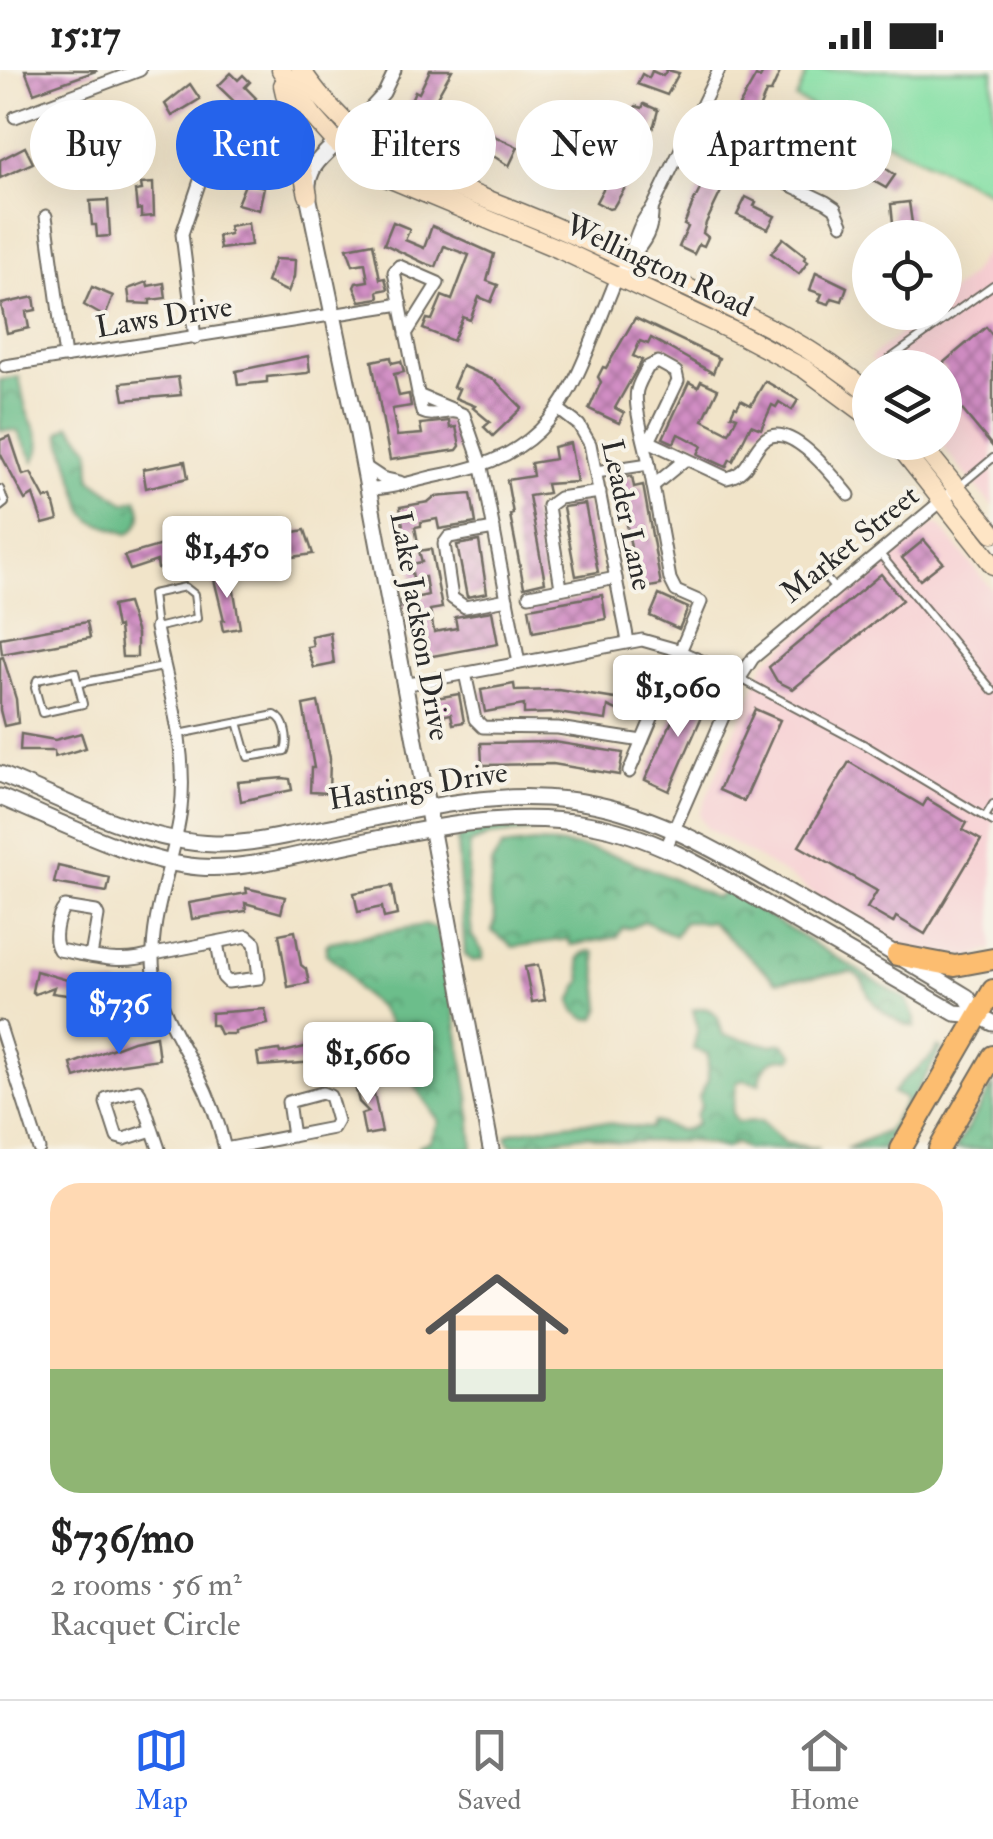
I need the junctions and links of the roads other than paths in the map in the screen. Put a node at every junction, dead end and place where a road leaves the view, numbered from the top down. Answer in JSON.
{"nodes":[{"id":1,"x":140,"y":70,"type":"edge"},
{"id":2,"x":279,"y":70,"type":"edge"},
{"id":3,"x":301,"y":70,"type":"edge"},
{"id":4,"x":395,"y":70,"type":"edge"},
{"id":5,"x":718,"y":70,"type":"edge"},
{"id":6,"x":377,"y":100,"type":"edge"},
{"id":7,"x":704,"y":100,"type":"edge"},
{"id":8,"x":15,"y":117,"type":"dead end"},
{"id":9,"x":335,"y":123,"type":"edge"},
{"id":10,"x":335,"y":130,"type":"edge"},
{"id":11,"x":335,"y":144,"type":"edge"},
{"id":12,"x":673,"y":165,"type":"edge"},
{"id":13,"x":197,"y":190,"type":"edge"},
{"id":14,"x":411,"y":190,"type":"edge"},
{"id":15,"x":463,"y":190,"type":"edge"},
{"id":16,"x":801,"y":190,"type":"edge"},
{"id":17,"x":308,"y":196,"type":"junction"},
{"id":18,"x":46,"y":216,"type":"dead end"},
{"id":19,"x":842,"y":224,"type":"dead end"},
{"id":20,"x":628,"y":260,"type":"junction"},
{"id":21,"x":620,"y":278,"type":"junction"},
{"id":22,"x":993,"y":285,"type":"edge"},
{"id":23,"x":639,"y":286,"type":"junction"},
{"id":24,"x":401,"y":304,"type":"junction"},
{"id":25,"x":606,"y":308,"type":"junction"},
{"id":26,"x":332,"y":316,"type":"junction"},
{"id":27,"x":406,"y":334,"type":"junction"},
{"id":28,"x":195,"y":338,"type":"junction"},
{"id":29,"x":902,"y":350,"type":"edge"},
{"id":30,"x":65,"y":357,"type":"junction"},
{"id":31,"x":5,"y":366,"type":"dead end"},
{"id":32,"x":852,"y":377,"type":"edge"},
{"id":33,"x":852,"y":403,"type":"edge"},
{"id":34,"x":558,"y":409,"type":"junction"},
{"id":35,"x":647,"y":443,"type":"junction"},
{"id":36,"x":993,"y":458,"type":"edge"},
{"id":37,"x":686,"y":460,"type":"junction"},
{"id":38,"x":914,"y":460,"type":"edge"},
{"id":39,"x":929,"y":460,"type":"edge"},
{"id":40,"x":649,"y":464,"type":"junction"},
{"id":41,"x":363,"y":466,"type":"junction"},
{"id":42,"x":482,"y":467,"type":"junction"},
{"id":43,"x":596,"y":472,"type":"junction"},
{"id":44,"x":400,"y":482,"type":"junction"},
{"id":45,"x":653,"y":486,"type":"junction"},
{"id":46,"x":368,"y":488,"type":"junction"},
{"id":47,"x":0,"y":489,"type":"edge"},
{"id":48,"x":600,"y":492,"type":"junction"},
{"id":49,"x":849,"y":494,"type":"dead end"},
{"id":50,"x":949,"y":495,"type":"junction"},
{"id":51,"x":0,"y":508,"type":"edge"},
{"id":52,"x":494,"y":529,"type":"junction"},
{"id":53,"x":993,"y":533,"type":"edge"},
{"id":54,"x":879,"y":553,"type":"junction"},
{"id":55,"x":993,"y":565,"type":"edge"},
{"id":56,"x":616,"y":578,"type":"junction"},
{"id":57,"x":825,"y":578,"type":"dead end"},
{"id":58,"x":561,"y":588,"type":"junction"},
{"id":59,"x":835,"y":590,"type":"junction"},
{"id":60,"x":528,"y":595,"type":"dead end"},
{"id":61,"x":507,"y":599,"type":"junction"},
{"id":62,"x":156,"y":628,"type":"junction"},
{"id":63,"x":628,"y":642,"type":"junction"},
{"id":64,"x":679,"y":652,"type":"junction"},
{"id":65,"x":519,"y":662,"type":"junction"},
{"id":66,"x":164,"y":667,"type":"junction"},
{"id":67,"x":465,"y":673,"type":"junction"},
{"id":68,"x":740,"y":678,"type":"junction"},
{"id":69,"x":80,"y":683,"type":"junction"},
{"id":70,"x":402,"y":685,"type":"junction"},
{"id":71,"x":993,"y":691,"type":"edge"},
{"id":72,"x":238,"y":722,"type":"junction"},
{"id":73,"x":178,"y":734,"type":"junction"},
{"id":74,"x":642,"y":741,"type":"junction"},
{"id":75,"x":628,"y":772,"type":"dead end"},
{"id":76,"x":0,"y":774,"type":"edge"},
{"id":77,"x":0,"y":797,"type":"edge"},
{"id":78,"x":993,"y":804,"type":"edge"},
{"id":79,"x":426,"y":808,"type":"junction"},
{"id":80,"x":989,"y":819,"type":"edge"},
{"id":81,"x":430,"y":828,"type":"junction"},
{"id":82,"x":674,"y":829,"type":"junction"},
{"id":83,"x":176,"y":840,"type":"junction"},
{"id":84,"x":666,"y":848,"type":"junction"},
{"id":85,"x":171,"y":863,"type":"junction"},
{"id":86,"x":218,"y":942,"type":"junction"},
{"id":87,"x":154,"y":954,"type":"junction"},
{"id":88,"x":897,"y":955,"type":"junction"},
{"id":89,"x":91,"y":956,"type":"junction"},
{"id":90,"x":993,"y":959,"type":"edge"},
{"id":91,"x":993,"y":990,"type":"edge"},
{"id":92,"x":986,"y":1019,"type":"edge"},
{"id":93,"x":1,"y":1031,"type":"edge"},
{"id":94,"x":993,"y":1056,"type":"edge"},
{"id":95,"x":152,"y":1130,"type":"junction"},
{"id":96,"x":293,"y":1136,"type":"junction"},
{"id":97,"x":39,"y":1149,"type":"edge"},
{"id":98,"x":159,"y":1149,"type":"edge"},
{"id":99,"x":225,"y":1149,"type":"edge"},
{"id":100,"x":491,"y":1149,"type":"edge"},
{"id":101,"x":902,"y":1149,"type":"edge"},
{"id":102,"x":940,"y":1149,"type":"edge"}],
"edges":[{"from":1,"to":8,"type":"street"},
{"from":2,"to":10,"type":"main road","name":"Wellington Road"},
{"from":2,"to":17,"type":"main road"},
{"from":3,"to":9,"type":"main road","name":"Wellington Road"},
{"from":4,"to":6,"type":"street"},
{"from":5,"to":7,"type":"street"},
{"from":11,"to":17,"type":"street"},
{"from":12,"to":20,"type":"street"},
{"from":13,"to":28,"type":"street"},
{"from":14,"to":21,"type":"main road","name":"Wellington Road"},
{"from":15,"to":20,"type":"main road","name":"Wellington Road"},
{"from":16,"to":19,"type":"street"},
{"from":17,"to":26,"type":"street","name":"Lake Jackson Drive"},
{"from":18,"to":30,"type":"street"},
{"from":20,"to":21,"type":"street"},
{"from":20,"to":32,"type":"main road","name":"Wellington Road"},
{"from":21,"to":23,"type":"main road","name":"Wellington Road"},
{"from":21,"to":25,"type":"street"},
{"from":22,"to":29,"type":"lane"},
{"from":23,"to":25,"type":"street"},
{"from":23,"to":33,"type":"main road","name":"Wellington Road"},
{"from":24,"to":26,"type":"street","name":"Laws Drive"},
{"from":24,"to":27,"type":"street"},
{"from":24,"to":27,"type":"street"},
{"from":25,"to":34,"type":"street"},
{"from":26,"to":28,"type":"street","name":"Laws Drive"},
{"from":26,"to":41,"type":"street","name":"Lake Jackson Drive"},
{"from":27,"to":42,"type":"street"},
{"from":28,"to":30,"type":"street","name":"Laws Drive"},
{"from":30,"to":31,"type":"street","name":"Laws Drive"},
{"from":34,"to":42,"type":"street"},
{"from":34,"to":43,"type":"street","name":"Leader Lane"},
{"from":35,"to":35,"type":"street"},
{"from":35,"to":37,"type":"street"},
{"from":35,"to":40,"type":"street"},
{"from":36,"to":50,"type":"lane"},
{"from":37,"to":45,"type":"street"},
{"from":37,"to":49,"type":"street"},
{"from":38,"to":50,"type":"main road"},
{"from":39,"to":50,"type":"main road"},
{"from":40,"to":43,"type":"street"},
{"from":40,"to":45,"type":"street"},
{"from":41,"to":44,"type":"street"},
{"from":41,"to":46,"type":"street","name":"Lake Jackson Drive"},
{"from":42,"to":44,"type":"street"},
{"from":42,"to":52,"type":"street"},
{"from":43,"to":48,"type":"street","name":"Leader Lane"},
{"from":44,"to":46,"type":"street"},
{"from":45,"to":64,"type":"street"},
{"from":46,"to":70,"type":"street","name":"Lake Jackson Drive"},
{"from":47,"to":51,"type":"lane"},
{"from":48,"to":56,"type":"street","name":"Leader Lane"},
{"from":48,"to":58,"type":"street"},
{"from":50,"to":53,"type":"main road"},
{"from":50,"to":54,"type":"street","name":"Market Street"},
{"from":50,"to":55,"type":"main road"},
{"from":52,"to":61,"type":"street"},
{"from":52,"to":61,"type":"street"},
{"from":54,"to":59,"type":"street","name":"Market Street"},
{"from":54,"to":71,"type":"lane"},
{"from":56,"to":58,"type":"street"},
{"from":56,"to":63,"type":"street","name":"Leader Lane"},
{"from":57,"to":59,"type":"lane"},
{"from":58,"to":60,"type":"street"},
{"from":59,"to":68,"type":"street","name":"Market Street"},
{"from":61,"to":65,"type":"street"},
{"from":62,"to":62,"type":"lane"},
{"from":62,"to":66,"type":"street"},
{"from":63,"to":64,"type":"street"},
{"from":63,"to":65,"type":"street"},
{"from":64,"to":68,"type":"street"},
{"from":64,"to":74,"type":"street"},
{"from":65,"to":67,"type":"street"},
{"from":66,"to":69,"type":"lane"},
{"from":66,"to":73,"type":"street"},
{"from":67,"to":70,"type":"street"},
{"from":67,"to":74,"type":"street"},
{"from":68,"to":80,"type":"lane"},
{"from":68,"to":82,"type":"street","name":"Market Street"},
{"from":69,"to":69,"type":"lane"},
{"from":70,"to":79,"type":"street","name":"Lake Jackson Drive"},
{"from":72,"to":72,"type":"lane"},
{"from":72,"to":73,"type":"lane"},
{"from":73,"to":83,"type":"street"},
{"from":74,"to":75,"type":"street"},
{"from":76,"to":83,"type":"street","name":"Hastings Drive"},
{"from":77,"to":85,"type":"street","name":"Hastings Drive"},
{"from":78,"to":80,"type":"lane"},
{"from":79,"to":81,"type":"street","name":"Lake Jackson Drive"},
{"from":79,"to":82,"type":"street","name":"Hastings Drive"},
{"from":79,"to":83,"type":"street","name":"Hastings Drive"},
{"from":81,"to":84,"type":"street","name":"Hastings Drive"},
{"from":81,"to":85,"type":"street","name":"Hastings Drive"},
{"from":81,"to":100,"type":"street","name":"Lake Jackson Drive"},
{"from":82,"to":84,"type":"street","name":"Market Street"},
{"from":82,"to":88,"type":"street","name":"Hastings Drive"},
{"from":83,"to":85,"type":"street"},
{"from":84,"to":92,"type":"street","name":"Hastings Drive"},
{"from":85,"to":87,"type":"street"},
{"from":86,"to":86,"type":"street"},
{"from":86,"to":87,"type":"street"},
{"from":87,"to":89,"type":"street"},
{"from":87,"to":99,"type":"street"},
{"from":88,"to":90,"type":"highway"},
{"from":88,"to":92,"type":"street","name":"Hastings Drive"},
{"from":89,"to":89,"type":"street"},
{"from":91,"to":92,"type":"highway"},
{"from":92,"to":101,"type":"highway"},
{"from":93,"to":97,"type":"street"},
{"from":94,"to":102,"type":"highway"},
{"from":95,"to":95,"type":"street"},
{"from":95,"to":98,"type":"street"},
{"from":96,"to":96,"type":"street"},
{"from":96,"to":99,"type":"street"}]}
